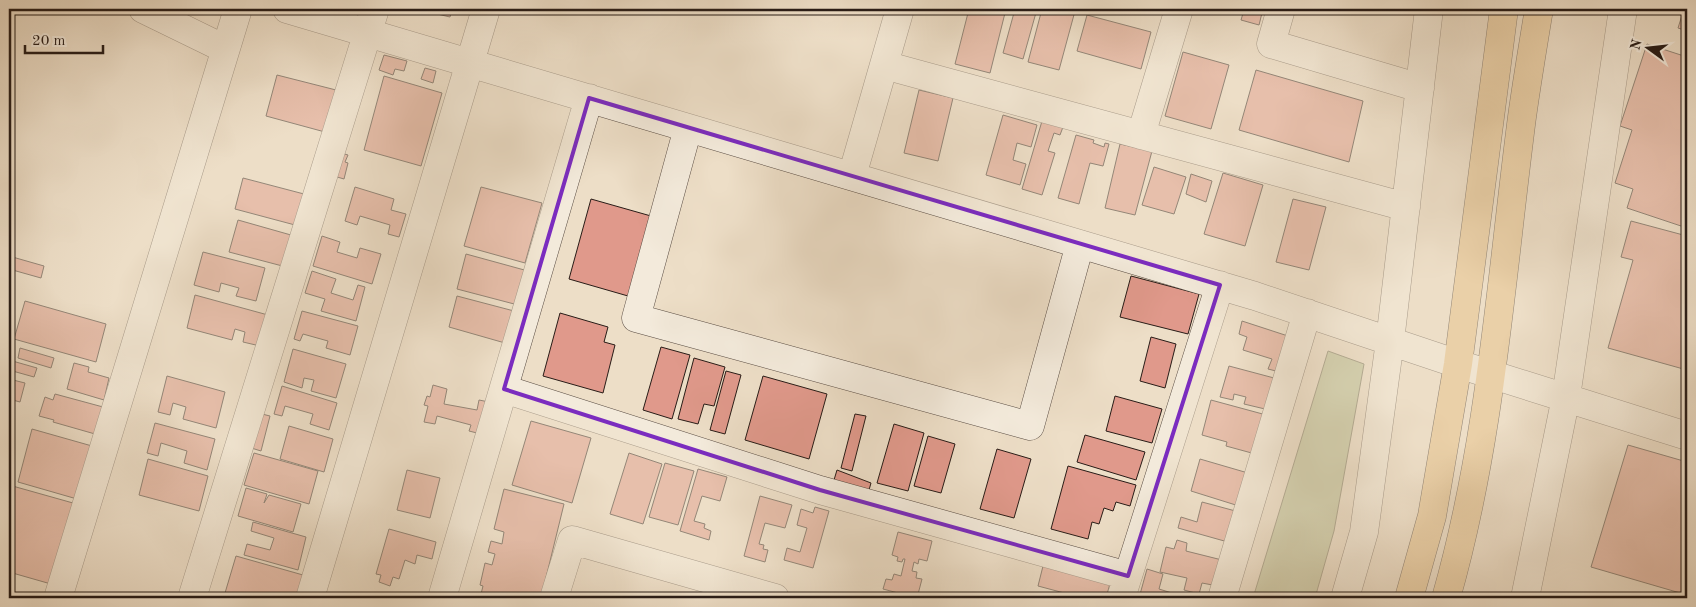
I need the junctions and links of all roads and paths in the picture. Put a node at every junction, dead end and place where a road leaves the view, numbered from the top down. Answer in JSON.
{"nodes":[{"id":1,"x":143,"y":9,"type":"edge"},
{"id":2,"x":238,"y":9,"type":"edge"},
{"id":3,"x":287,"y":9,"type":"edge"},
{"id":4,"x":486,"y":9,"type":"edge"},
{"id":5,"x":900,"y":9,"type":"edge"},
{"id":6,"x":1179,"y":9,"type":"edge"},
{"id":7,"x":1281,"y":9,"type":"edge"},
{"id":8,"x":1429,"y":9,"type":"edge"},
{"id":9,"x":1504,"y":9,"type":"edge"},
{"id":10,"x":1539,"y":9,"type":"edge"},
{"id":11,"x":1623,"y":9,"type":"edge"},
{"id":12,"x":372,"y":21,"type":"edge"},
{"id":13,"x":225,"y":49,"type":"junction"},
{"id":14,"x":470,"y":63,"type":"junction"},
{"id":15,"x":884,"y":65,"type":"junction"},
{"id":16,"x":1420,"y":88,"type":"junction"},
{"id":17,"x":589,"y":98,"type":"junction"},
{"id":18,"x":688,"y":128,"type":"junction"},
{"id":19,"x":1141,"y":135,"type":"junction"},
{"id":20,"x":852,"y":176,"type":"junction"},
{"id":21,"x":1406,"y":207,"type":"junction"},
{"id":22,"x":1080,"y":244,"type":"junction"},
{"id":23,"x":1220,"y":285,"type":"junction"},
{"id":24,"x":1308,"y":313,"type":"junction"},
{"id":25,"x":1390,"y":341,"type":"junction"},
{"id":26,"x":1458,"y":364,"type":"junction"},
{"id":27,"x":1493,"y":375,"type":"junction"},
{"id":28,"x":504,"y":389,"type":"junction"},
{"id":29,"x":1566,"y":398,"type":"junction"},
{"id":30,"x":1687,"y":436,"type":"edge"},
{"id":31,"x":1125,"y":587,"type":"edge"},
{"id":32,"x":58,"y":598,"type":"edge"},
{"id":33,"x":192,"y":598,"type":"edge"},
{"id":34,"x":310,"y":598,"type":"edge"},
{"id":35,"x":442,"y":598,"type":"edge"},
{"id":36,"x":554,"y":598,"type":"edge"},
{"id":37,"x":775,"y":598,"type":"edge"},
{"id":38,"x":1222,"y":598,"type":"edge"},
{"id":39,"x":1345,"y":598,"type":"edge"},
{"id":40,"x":1409,"y":598,"type":"edge"},
{"id":41,"x":1446,"y":598,"type":"edge"},
{"id":42,"x":1525,"y":598,"type":"edge"}],
"edges":[{"from":1,"to":13,"type":"street"},
{"from":2,"to":13,"type":"street"},
{"from":3,"to":12,"type":"street"},
{"from":4,"to":14,"type":"street"},
{"from":5,"to":15,"type":"street"},
{"from":6,"to":19,"type":"street"},
{"from":7,"to":16,"type":"street"},
{"from":8,"to":16,"type":"street"},
{"from":9,"to":26,"type":"main road"},
{"from":10,"to":27,"type":"main road"},
{"from":11,"to":29,"type":"street"},
{"from":12,"to":14,"type":"street"},
{"from":12,"to":33,"type":"street"},
{"from":13,"to":32,"type":"street"},
{"from":14,"to":17,"type":"street"},
{"from":14,"to":34,"type":"street"},
{"from":15,"to":19,"type":"street"},
{"from":15,"to":20,"type":"street"},
{"from":16,"to":21,"type":"street"},
{"from":17,"to":18,"type":"street"},
{"from":17,"to":28,"type":"street"},
{"from":18,"to":20,"type":"street"},
{"from":18,"to":22,"type":"street"},
{"from":19,"to":21,"type":"street"},
{"from":20,"to":22,"type":"street"},
{"from":21,"to":25,"type":"street"},
{"from":22,"to":23,"type":"street"},
{"from":23,"to":24,"type":"street"},
{"from":23,"to":31,"type":"street"},
{"from":24,"to":25,"type":"street"},
{"from":24,"to":38,"type":"street"},
{"from":25,"to":26,"type":"street"},
{"from":25,"to":39,"type":"street"},
{"from":26,"to":27,"type":"street"},
{"from":26,"to":40,"type":"main road"},
{"from":27,"to":29,"type":"street"},
{"from":27,"to":41,"type":"main road"},
{"from":28,"to":31,"type":"street"},
{"from":28,"to":35,"type":"street"},
{"from":29,"to":30,"type":"street"},
{"from":29,"to":42,"type":"street"},
{"from":36,"to":37,"type":"street"}]}
